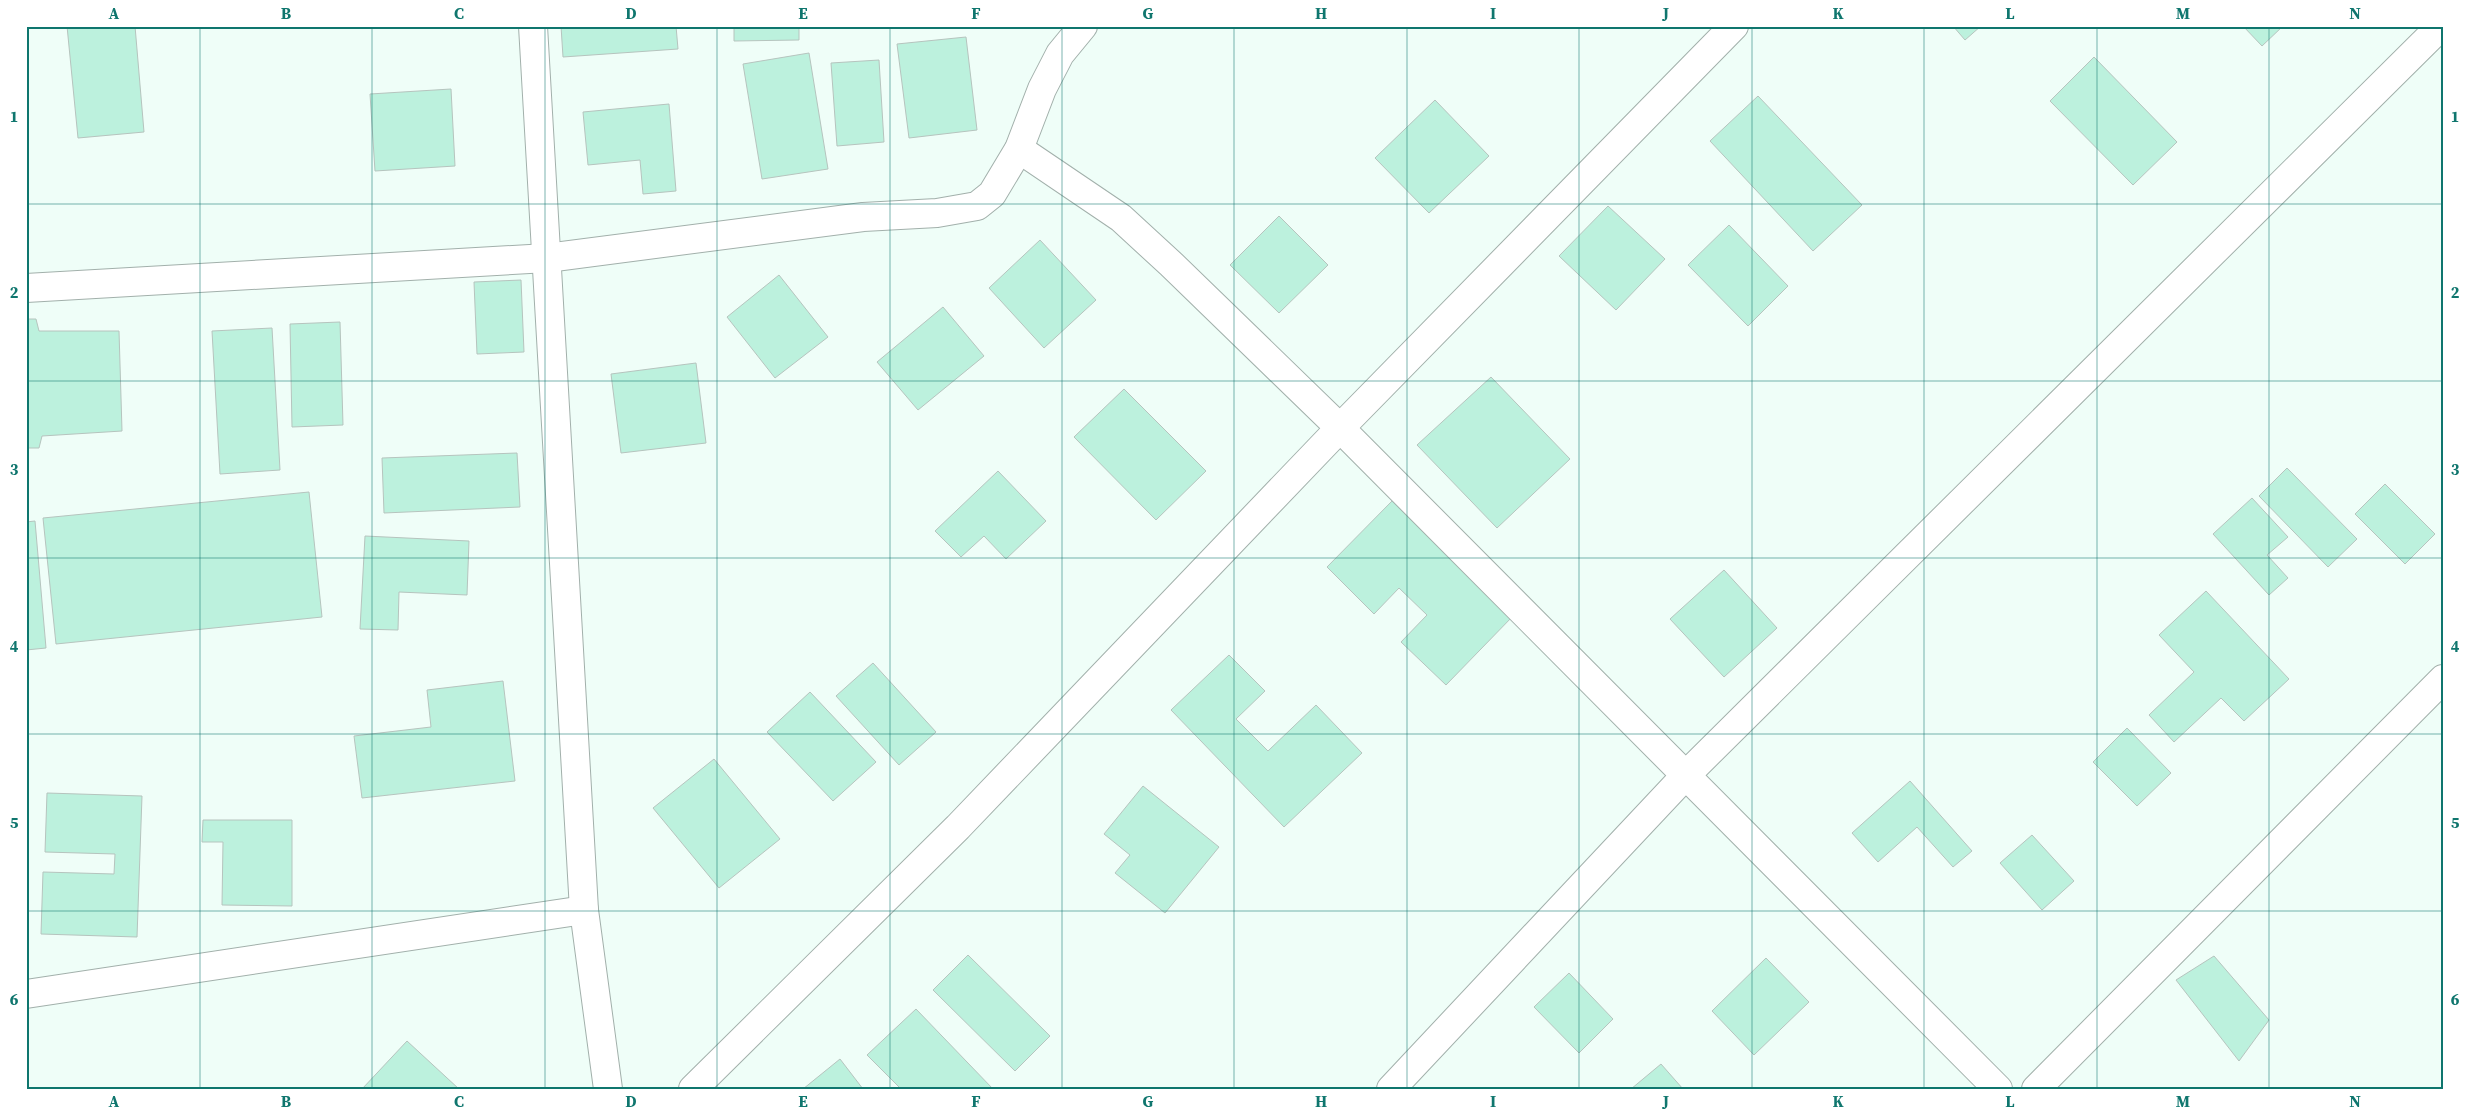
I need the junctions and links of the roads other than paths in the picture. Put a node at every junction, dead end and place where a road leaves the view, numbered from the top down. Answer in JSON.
{"nodes":[{"id":1,"x":533,"y":26,"type":"edge"},
{"id":2,"x":1083,"y":26,"type":"edge"},
{"id":3,"x":1734,"y":26,"type":"edge"},
{"id":4,"x":2441,"y":26,"type":"edge"},
{"id":5,"x":1019,"y":149,"type":"junction"},
{"id":6,"x":547,"y":258,"type":"junction"},
{"id":7,"x":26,"y":288,"type":"edge"},
{"id":8,"x":1340,"y":428,"type":"junction"},
{"id":9,"x":2443,"y":678,"type":"edge"},
{"id":10,"x":1685,"y":776,"type":"junction"},
{"id":11,"x":584,"y":910,"type":"junction"},
{"id":12,"x":26,"y":994,"type":"edge"},
{"id":13,"x":608,"y":1089,"type":"edge"},
{"id":14,"x":693,"y":1089,"type":"edge"},
{"id":15,"x":1391,"y":1089,"type":"edge"},
{"id":16,"x":1998,"y":1089,"type":"edge"},
{"id":17,"x":2036,"y":1089,"type":"edge"}],
"edges":[{"from":1,"to":6,"type":"street"},
{"from":2,"to":5,"type":"street"},
{"from":3,"to":8,"type":"street"},
{"from":4,"to":10,"type":"street"},
{"from":5,"to":6,"type":"street"},
{"from":5,"to":8,"type":"street"},
{"from":6,"to":7,"type":"street"},
{"from":6,"to":11,"type":"street"},
{"from":8,"to":10,"type":"street"},
{"from":8,"to":14,"type":"street"},
{"from":9,"to":17,"type":"street"},
{"from":10,"to":15,"type":"street"},
{"from":10,"to":16,"type":"street"},
{"from":11,"to":12,"type":"street"},
{"from":11,"to":13,"type":"street"}]}
